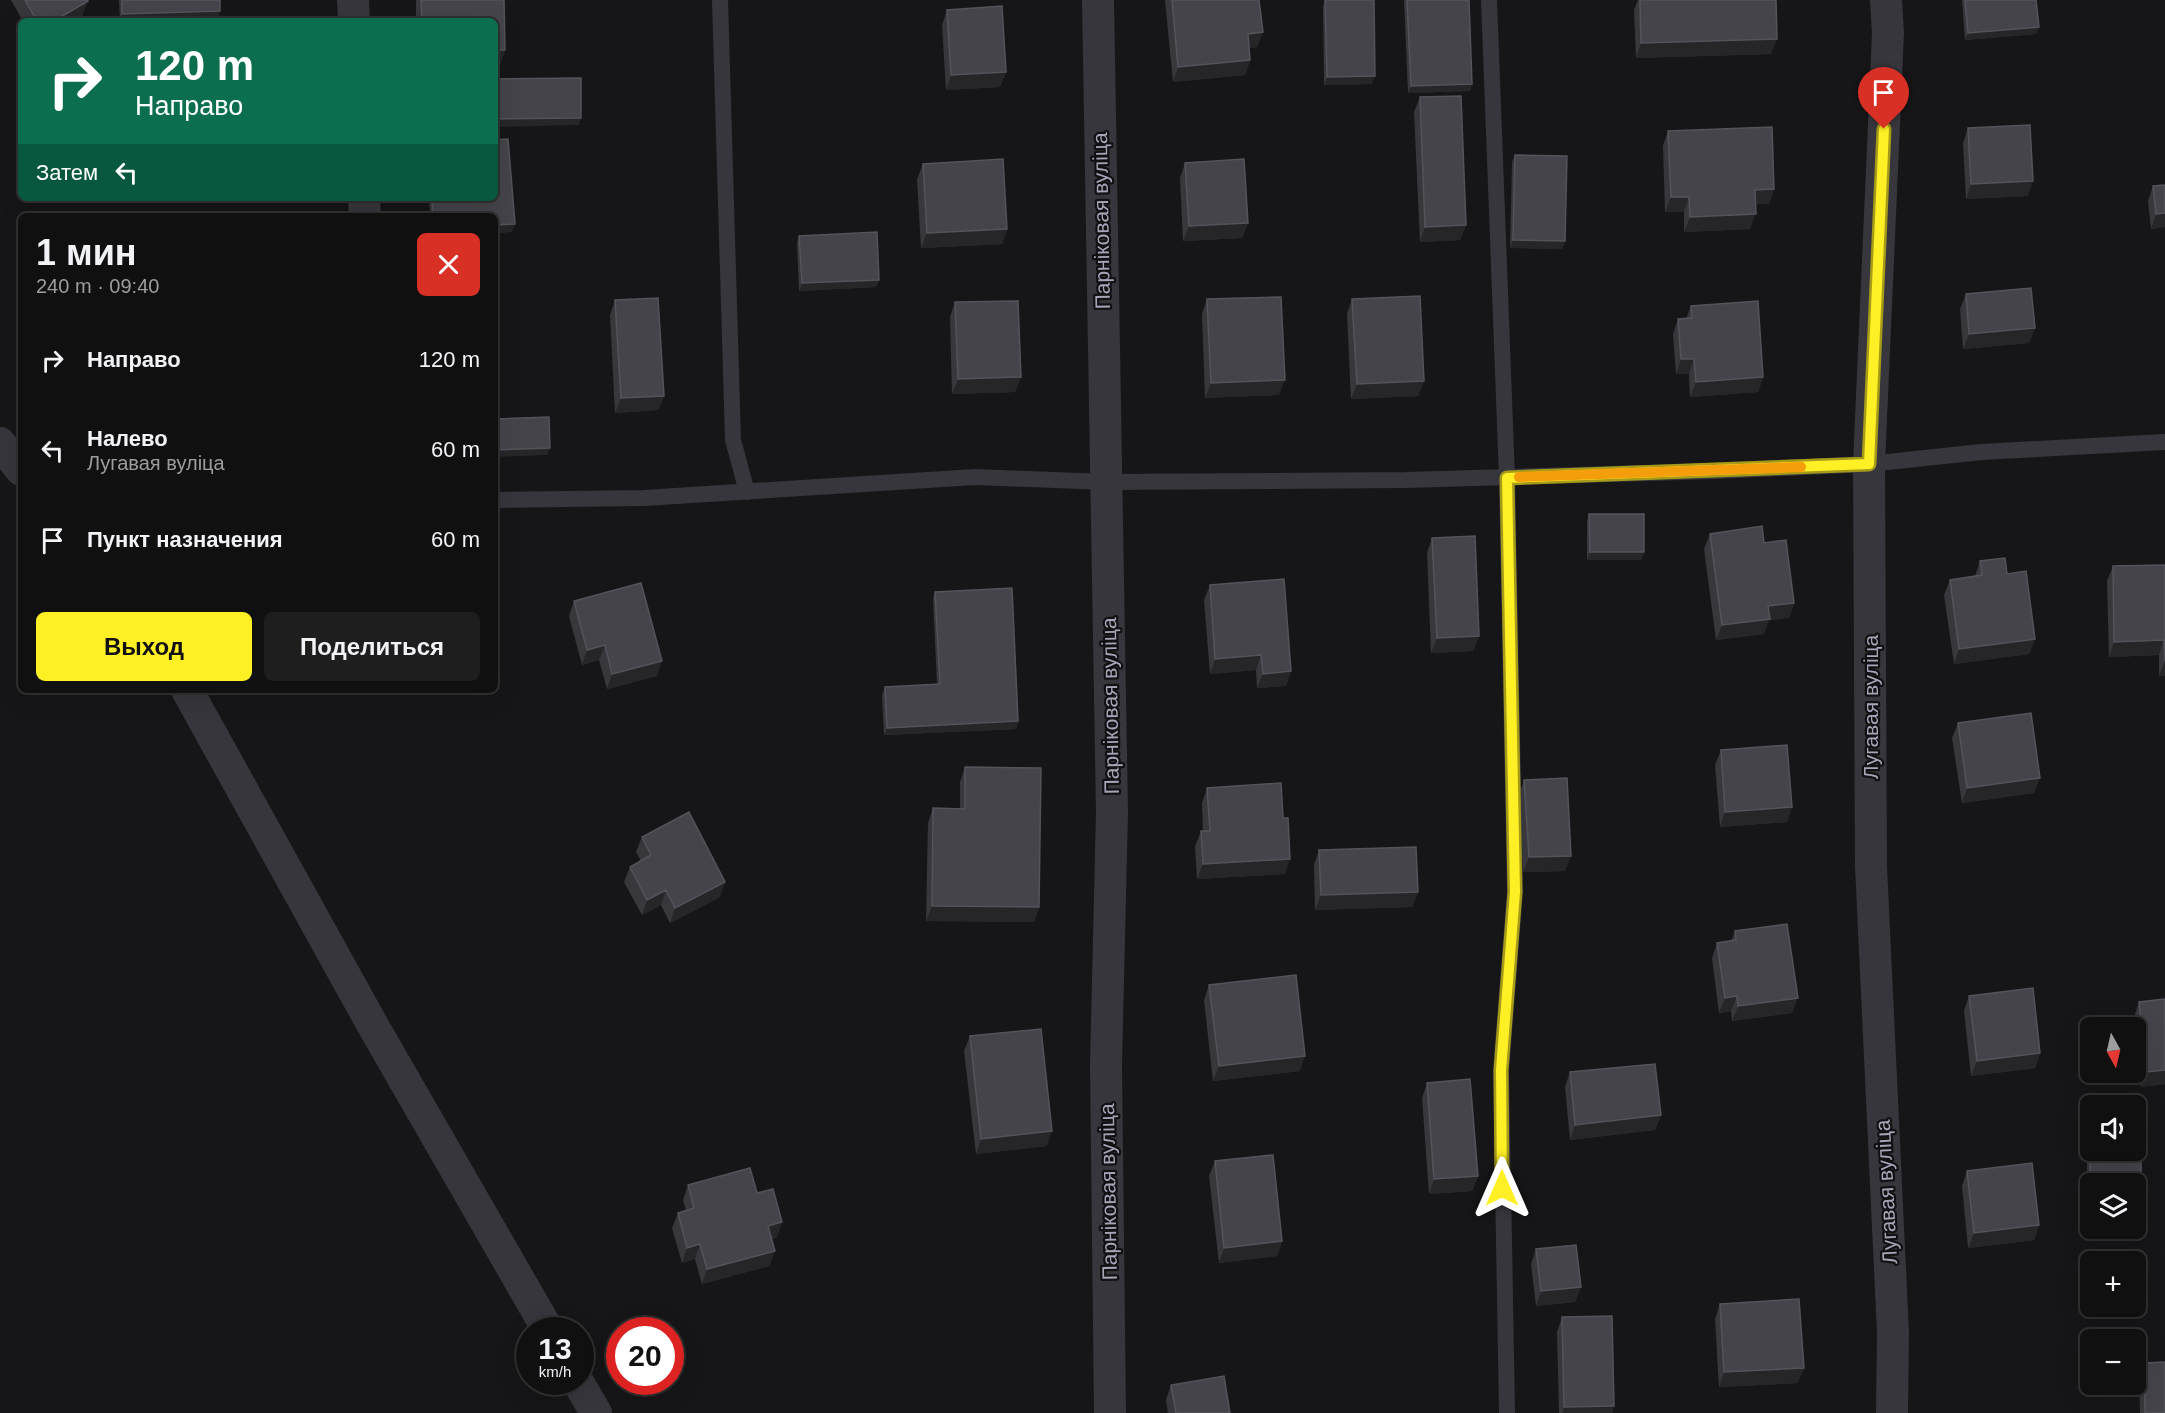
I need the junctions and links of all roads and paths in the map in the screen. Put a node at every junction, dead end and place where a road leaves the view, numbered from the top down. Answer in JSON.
{"nodes":[{"id":1,"x":353,"y":0,"type":"edge"},
{"id":2,"x":720,"y":0,"type":"edge"},
{"id":3,"x":1098,"y":0,"type":"edge"},
{"id":4,"x":1489,"y":0,"type":"edge"},
{"id":5,"x":1886,"y":0,"type":"edge"},
{"id":6,"x":354,"y":18,"type":"edge"},
{"id":7,"x":2165,"y":442,"type":"edge"},
{"id":8,"x":0,"y":443,"type":"edge"},
{"id":9,"x":1869,"y":464,"type":"junction"},
{"id":10,"x":18,"y":466,"type":"edge"},
{"id":11,"x":1507,"y":478,"type":"junction"},
{"id":12,"x":1106,"y":482,"type":"junction"},
{"id":13,"x":747,"y":492,"type":"junction"},
{"id":14,"x":498,"y":500,"type":"edge"},
{"id":15,"x":190,"y":693,"type":"edge"},
{"id":16,"x":541,"y":1317,"type":"edge"},
{"id":17,"x":586,"y":1395,"type":"edge"},
{"id":18,"x":596,"y":1413,"type":"edge"},
{"id":19,"x":1110,"y":1413,"type":"edge"},
{"id":20,"x":1507,"y":1413,"type":"edge"},
{"id":21,"x":1892,"y":1413,"type":"edge"}],
"edges":[{"from":1,"to":6,"type":"street"},
{"from":2,"to":13,"type":"lane"},
{"from":3,"to":12,"type":"street","name":"Парніковая вуліца"},
{"from":4,"to":11,"type":"lane"},
{"from":5,"to":9,"type":"street","name":"Лугавая вуліца"},
{"from":7,"to":9,"type":"lane"},
{"from":8,"to":10,"type":"street"},
{"from":9,"to":11,"type":"lane"},
{"from":9,"to":21,"type":"street","name":"Лугавая вуліца"},
{"from":11,"to":12,"type":"lane"},
{"from":11,"to":20,"type":"lane"},
{"from":12,"to":13,"type":"lane"},
{"from":12,"to":19,"type":"street","name":"Парніковая вуліца"},
{"from":13,"to":14,"type":"lane"},
{"from":15,"to":16,"type":"street"},
{"from":17,"to":18,"type":"street"}]}
